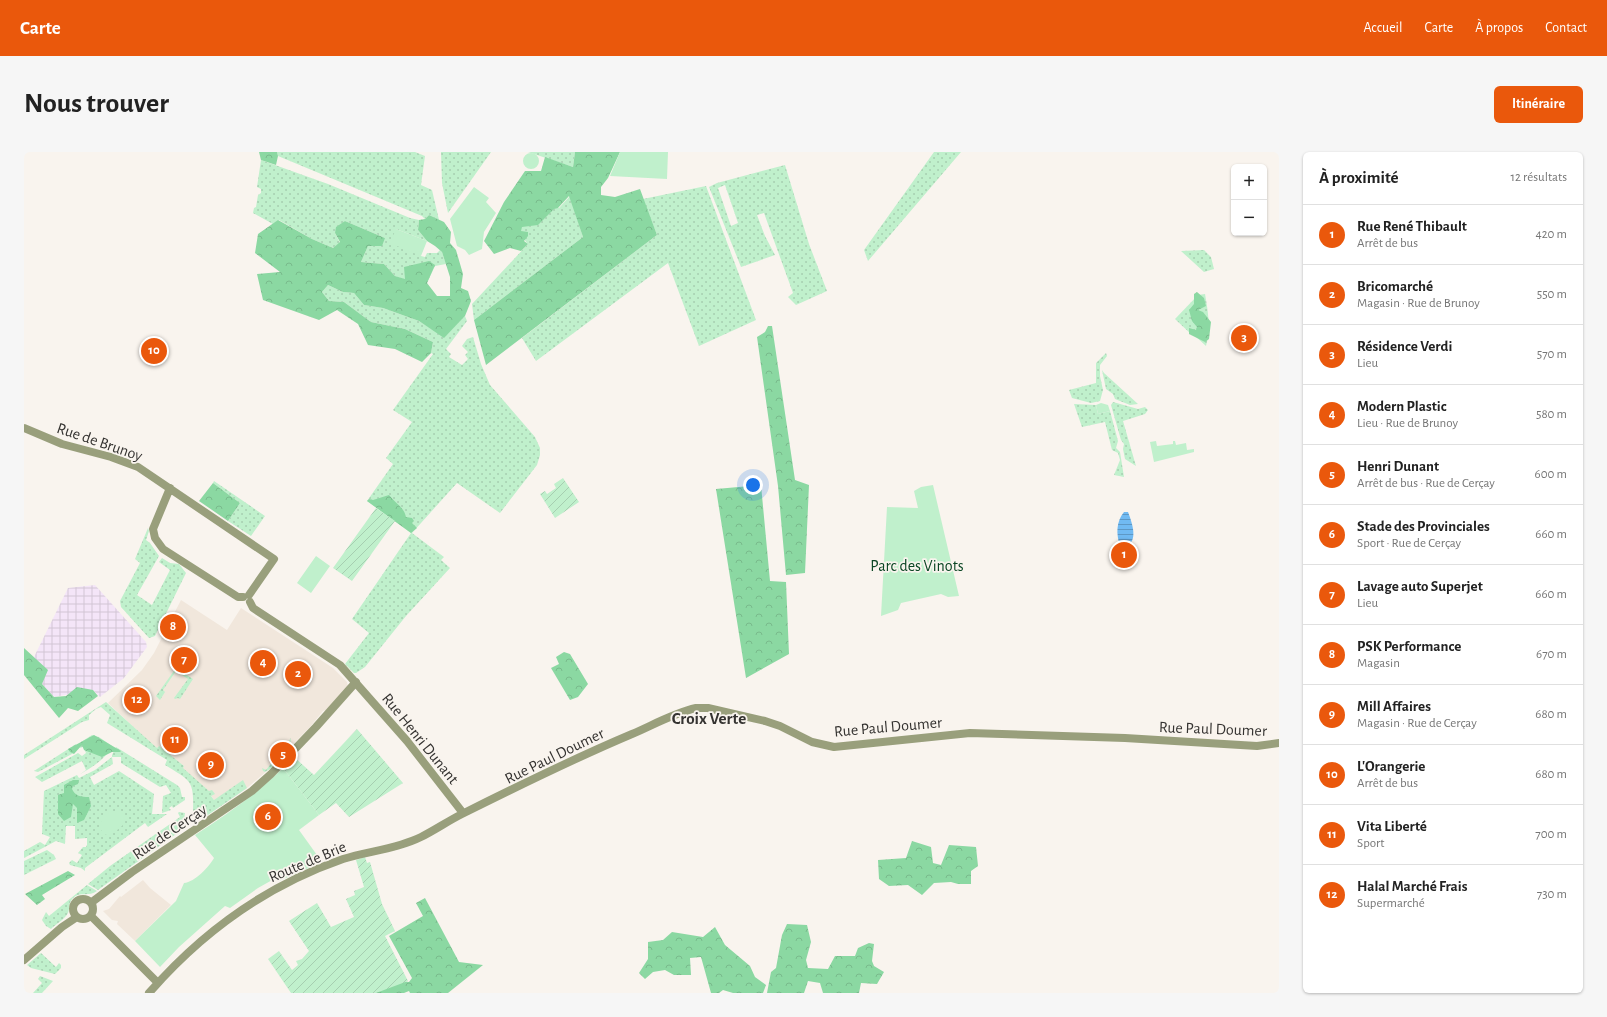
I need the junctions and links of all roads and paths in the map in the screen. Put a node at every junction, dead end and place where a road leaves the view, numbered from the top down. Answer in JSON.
{"nodes":[{"id":1,"x":24,"y":428,"type":"edge"},
{"id":2,"x":170,"y":488,"type":"junction"},
{"id":3,"x":247,"y":598,"type":"junction"},
{"id":4,"x":356,"y":682,"type":"junction"},
{"id":5,"x":1279,"y":743,"type":"edge"},
{"id":6,"x":500,"y":796,"type":"joint"},
{"id":7,"x":463,"y":813,"type":"junction"},
{"id":8,"x":92,"y":902,"type":"junction"},
{"id":9,"x":76,"y":915,"type":"junction"},
{"id":10,"x":91,"y":916,"type":"junction"},
{"id":11,"x":24,"y":960,"type":"edge"},
{"id":12,"x":158,"y":983,"type":"junction"},
{"id":13,"x":149,"y":993,"type":"edge"}],
"edges":[{"from":1,"to":2,"type":"street","name":"Rue de Brunoy"},
{"from":2,"to":3,"type":"street"},
{"from":2,"to":3,"type":"street","name":"Rue de Brunoy"},
{"from":3,"to":4,"type":"street"},
{"from":4,"to":7,"type":"street","name":"Rue Henri Dunant"},
{"from":4,"to":8,"type":"street","name":"Rue de Cerçay"},
{"from":5,"to":6,"type":"street","name":"Rue Paul Doumer"},
{"from":6,"to":7,"type":"street","name":"Route de Brie"},
{"from":7,"to":12,"type":"street","name":"Route de Brie"},
{"from":8,"to":9,"type":"street"},
{"from":8,"to":10,"type":"street"},
{"from":9,"to":10,"type":"street"},
{"from":9,"to":11,"type":"street"},
{"from":10,"to":12,"type":"street"},
{"from":12,"to":13,"type":"street","name":"Route de Brie"}]}
